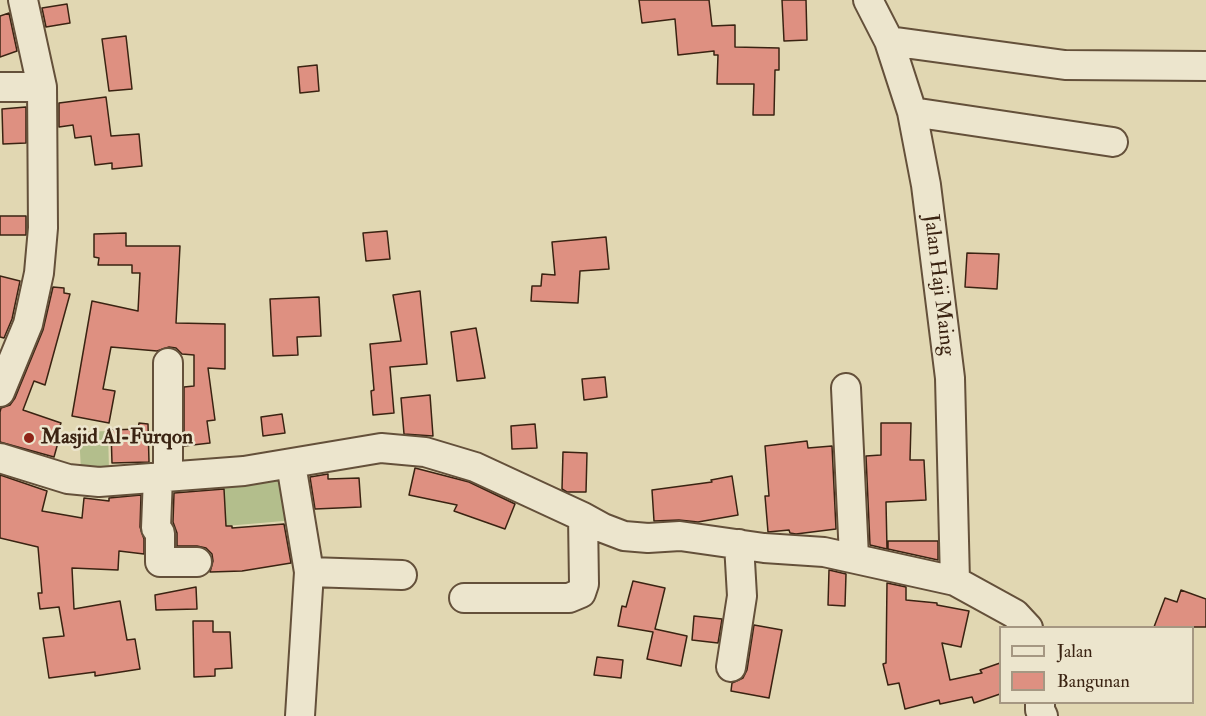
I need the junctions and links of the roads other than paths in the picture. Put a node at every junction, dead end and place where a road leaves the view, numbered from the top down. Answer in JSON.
{"nodes":[{"id":1,"x":23,"y":0,"type":"edge"},
{"id":2,"x":868,"y":0,"type":"edge"},
{"id":3,"x":889,"y":41,"type":"junction"},
{"id":4,"x":1206,"y":66,"type":"edge"},
{"id":5,"x":0,"y":87,"type":"edge"},
{"id":6,"x":42,"y":87,"type":"junction"},
{"id":7,"x":912,"y":112,"type":"junction"},
{"id":8,"x":1113,"y":142,"type":"dead end"},
{"id":9,"x":168,"y":363,"type":"dead end"},
{"id":10,"x":846,"y":388,"type":"dead end"},
{"id":11,"x":0,"y":392,"type":"edge"},
{"id":12,"x":0,"y":458,"type":"edge"},
{"id":13,"x":291,"y":464,"type":"junction"},
{"id":14,"x":163,"y":476,"type":"junction"},
{"id":15,"x":583,"y":517,"type":"junction"},
{"id":16,"x":739,"y":544,"type":"junction"},
{"id":17,"x":854,"y":557,"type":"junction"},
{"id":18,"x":197,"y":562,"type":"dead end"},
{"id":19,"x":309,"y":572,"type":"junction"},
{"id":20,"x":402,"y":575,"type":"dead end"},
{"id":21,"x":956,"y":580,"type":"junction"},
{"id":22,"x":464,"y":598,"type":"dead end"},
{"id":23,"x":1027,"y":626,"type":"edge"},
{"id":24,"x":731,"y":666,"type":"dead end"},
{"id":25,"x":300,"y":716,"type":"edge"}],
"edges":[{"from":1,"to":6,"type":"street"},
{"from":2,"to":3,"type":"street","name":"Jalan Haji Maing"},
{"from":3,"to":4,"type":"street"},
{"from":3,"to":7,"type":"street","name":"Jalan Haji Maing"},
{"from":5,"to":6,"type":"street"},
{"from":6,"to":11,"type":"street"},
{"from":7,"to":8,"type":"street"},
{"from":7,"to":21,"type":"street","name":"Jalan Haji Maing"},
{"from":9,"to":14,"type":"street"},
{"from":10,"to":17,"type":"street"},
{"from":12,"to":14,"type":"street"},
{"from":13,"to":14,"type":"street"},
{"from":13,"to":15,"type":"street"},
{"from":13,"to":19,"type":"street"},
{"from":14,"to":18,"type":"street"},
{"from":15,"to":16,"type":"street"},
{"from":15,"to":22,"type":"street"},
{"from":16,"to":17,"type":"street"},
{"from":16,"to":24,"type":"street"},
{"from":17,"to":21,"type":"street"},
{"from":19,"to":20,"type":"street"},
{"from":19,"to":25,"type":"street"},
{"from":21,"to":23,"type":"street"}]}
